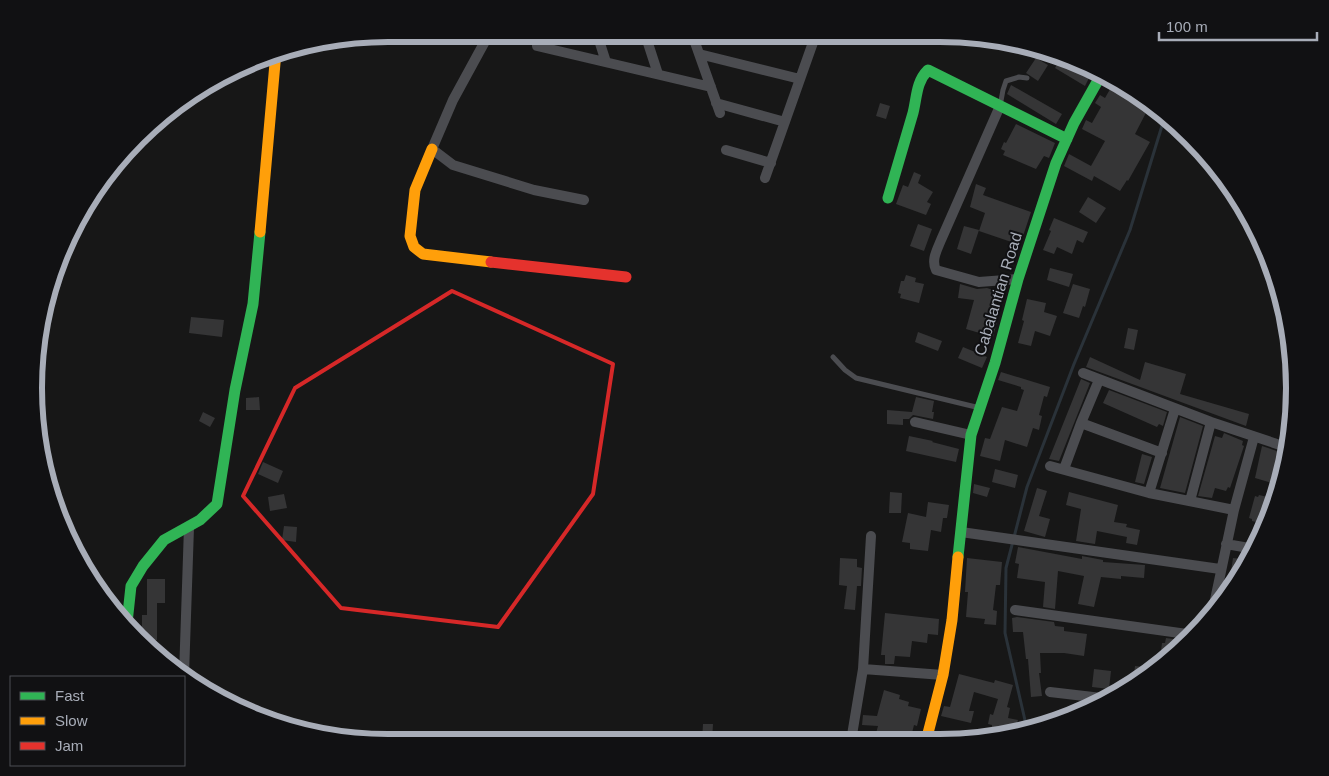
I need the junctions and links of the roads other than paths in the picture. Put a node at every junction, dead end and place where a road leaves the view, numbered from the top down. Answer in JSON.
{"nodes":[{"id":1,"x":485,"y":42,"type":"edge"},
{"id":2,"x":600,"y":42,"type":"edge"},
{"id":3,"x":648,"y":42,"type":"edge"},
{"id":4,"x":695,"y":42,"type":"edge"},
{"id":5,"x":813,"y":42,"type":"edge"},
{"id":6,"x":537,"y":46,"type":"dead end"},
{"id":7,"x":699,"y":54,"type":"junction"},
{"id":8,"x":275,"y":62,"type":"edge"},
{"id":9,"x":606,"y":62,"type":"junction"},
{"id":10,"x":658,"y":74,"type":"junction"},
{"id":11,"x":1027,"y":78,"type":"dead end"},
{"id":12,"x":800,"y":79,"type":"junction"},
{"id":13,"x":1098,"y":80,"type":"edge"},
{"id":14,"x":711,"y":87,"type":"junction"},
{"id":15,"x":1000,"y":106,"type":"junction"},
{"id":16,"x":785,"y":122,"type":"junction"},
{"id":17,"x":1067,"y":139,"type":"junction"},
{"id":18,"x":432,"y":149,"type":"junction"},
{"id":19,"x":726,"y":150,"type":"dead end"},
{"id":20,"x":771,"y":163,"type":"junction"},
{"id":21,"x":765,"y":178,"type":"dead end"},
{"id":22,"x":888,"y":198,"type":"dead end"},
{"id":23,"x":584,"y":200,"type":"dead end"},
{"id":24,"x":626,"y":277,"type":"dead end"},
{"id":25,"x":1018,"y":279,"type":"junction"},
{"id":26,"x":833,"y":356,"type":"dead end"},
{"id":27,"x":1084,"y":374,"type":"dead end"},
{"id":28,"x":1099,"y":380,"type":"junction"},
{"id":29,"x":980,"y":408,"type":"junction"},
{"id":30,"x":1175,"y":409,"type":"junction"},
{"id":31,"x":915,"y":422,"type":"dead end"},
{"id":32,"x":1211,"y":422,"type":"junction"},
{"id":33,"x":1081,"y":423,"type":"junction"},
{"id":34,"x":972,"y":435,"type":"junction"},
{"id":35,"x":1254,"y":437,"type":"junction"},
{"id":36,"x":1282,"y":446,"type":"edge"},
{"id":37,"x":1162,"y":453,"type":"junction"},
{"id":38,"x":1050,"y":466,"type":"dead end"},
{"id":39,"x":1064,"y":470,"type":"junction"},
{"id":40,"x":1149,"y":493,"type":"junction"},
{"id":41,"x":1190,"y":501,"type":"junction"},
{"id":42,"x":1234,"y":510,"type":"junction"},
{"id":43,"x":189,"y":527,"type":"junction"},
{"id":44,"x":961,"y":532,"type":"junction"},
{"id":45,"x":871,"y":536,"type":"dead end"},
{"id":46,"x":1226,"y":544,"type":"junction"},
{"id":47,"x":1247,"y":548,"type":"edge"},
{"id":48,"x":1220,"y":569,"type":"junction"},
{"id":49,"x":1215,"y":598,"type":"edge"},
{"id":50,"x":1015,"y":610,"type":"dead end"},
{"id":51,"x":127,"y":615,"type":"edge"},
{"id":52,"x":1183,"y":634,"type":"edge"},
{"id":53,"x":184,"y":667,"type":"edge"},
{"id":54,"x":863,"y":669,"type":"junction"},
{"id":55,"x":943,"y":675,"type":"junction"},
{"id":56,"x":1050,"y":692,"type":"dead end"},
{"id":57,"x":1095,"y":697,"type":"edge"},
{"id":58,"x":852,"y":734,"type":"edge"},
{"id":59,"x":928,"y":734,"type":"edge"}],
"edges":[{"from":1,"to":18,"type":"street"},
{"from":2,"to":9,"type":"street"},
{"from":3,"to":10,"type":"street"},
{"from":4,"to":7,"type":"street"},
{"from":5,"to":12,"type":"street"},
{"from":6,"to":9,"type":"street"},
{"from":7,"to":12,"type":"street"},
{"from":7,"to":14,"type":"street"},
{"from":8,"to":43,"type":"street"},
{"from":9,"to":10,"type":"street"},
{"from":10,"to":14,"type":"street"},
{"from":11,"to":15,"type":"lane"},
{"from":12,"to":16,"type":"street"},
{"from":13,"to":17,"type":"street","name":"Cabalantian Road"},
{"from":14,"to":16,"type":"street"},
{"from":15,"to":17,"type":"street"},
{"from":15,"to":22,"type":"street"},
{"from":15,"to":25,"type":"street"},
{"from":16,"to":20,"type":"street"},
{"from":17,"to":25,"type":"street","name":"Cabalantian Road"},
{"from":18,"to":23,"type":"street"},
{"from":18,"to":24,"type":"street"},
{"from":19,"to":20,"type":"street"},
{"from":20,"to":21,"type":"street"},
{"from":25,"to":29,"type":"street","name":"Cabalantian Road"},
{"from":26,"to":29,"type":"lane"},
{"from":27,"to":28,"type":"street"},
{"from":28,"to":30,"type":"street"},
{"from":28,"to":33,"type":"street"},
{"from":29,"to":34,"type":"street","name":"Cabalantian Road"},
{"from":30,"to":32,"type":"street"},
{"from":30,"to":37,"type":"street"},
{"from":31,"to":34,"type":"street"},
{"from":32,"to":35,"type":"street"},
{"from":32,"to":41,"type":"street"},
{"from":33,"to":37,"type":"street"},
{"from":33,"to":39,"type":"street"},
{"from":34,"to":44,"type":"street","name":"Cabalantian Road"},
{"from":35,"to":36,"type":"street"},
{"from":35,"to":42,"type":"street"},
{"from":37,"to":40,"type":"street"},
{"from":38,"to":39,"type":"street"},
{"from":39,"to":40,"type":"street"},
{"from":40,"to":41,"type":"street"},
{"from":41,"to":42,"type":"street"},
{"from":42,"to":46,"type":"street"},
{"from":43,"to":51,"type":"street"},
{"from":43,"to":53,"type":"street"},
{"from":44,"to":48,"type":"street"},
{"from":44,"to":55,"type":"street","name":"Cabalantian Road"},
{"from":45,"to":54,"type":"street"},
{"from":46,"to":47,"type":"street"},
{"from":46,"to":48,"type":"street"},
{"from":48,"to":49,"type":"street"},
{"from":50,"to":52,"type":"street"},
{"from":54,"to":55,"type":"street"},
{"from":54,"to":58,"type":"street"},
{"from":55,"to":59,"type":"street","name":"Cabalantian Road"},
{"from":56,"to":57,"type":"street"}]}
